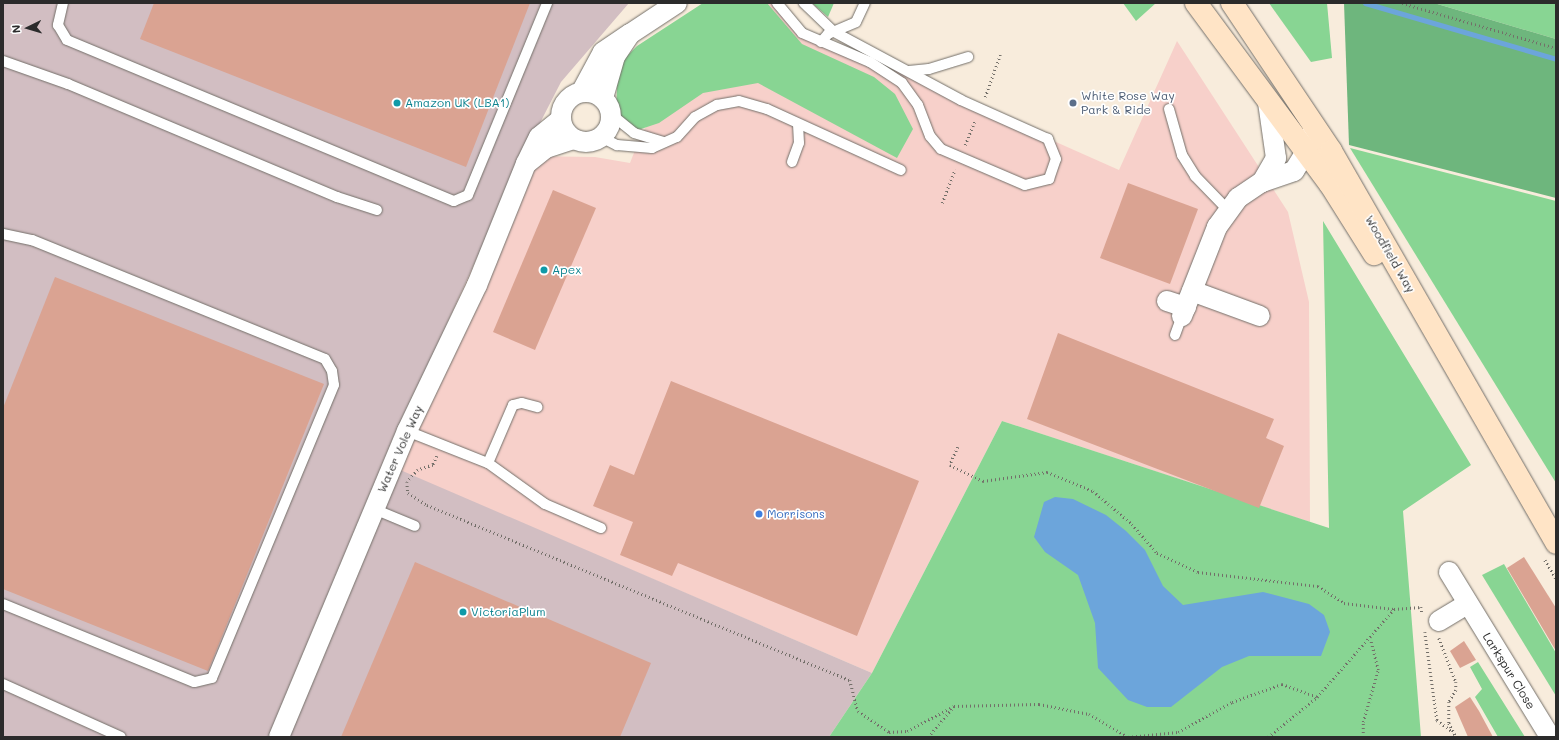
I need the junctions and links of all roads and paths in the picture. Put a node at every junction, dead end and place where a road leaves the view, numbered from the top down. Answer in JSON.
{"nodes":[{"id":1,"x":63,"y":3,"type":"edge"},
{"id":2,"x":547,"y":3,"type":"edge"},
{"id":3,"x":776,"y":3,"type":"edge"},
{"id":4,"x":804,"y":3,"type":"edge"},
{"id":5,"x":865,"y":3,"type":"edge"},
{"id":6,"x":1196,"y":3,"type":"edge"},
{"id":7,"x":1232,"y":3,"type":"edge"},
{"id":8,"x":1402,"y":3,"type":"edge"},
{"id":9,"x":664,"y":6,"type":"edge"},
{"id":10,"x":834,"y":32,"type":"junction"},
{"id":11,"x":630,"y":34,"type":"junction"},
{"id":12,"x":821,"y":42,"type":"junction"},
{"id":13,"x":1556,"y":48,"type":"edge"},
{"id":14,"x":1000,"y":55,"type":"dead end"},
{"id":15,"x":968,"y":57,"type":"dead end"},
{"id":16,"x":3,"y":61,"type":"edge"},
{"id":17,"x":909,"y":71,"type":"junction"},
{"id":18,"x":582,"y":91,"type":"junction"},
{"id":19,"x":1268,"y":102,"type":"junction"},
{"id":20,"x":1302,"y":106,"type":"junction"},
{"id":21,"x":607,"y":107,"type":"junction"},
{"id":22,"x":980,"y":109,"type":"junction"},
{"id":23,"x":1169,"y":109,"type":"dead end"},
{"id":24,"x":560,"y":120,"type":"junction"},
{"id":25,"x":798,"y":124,"type":"junction"},
{"id":26,"x":601,"y":137,"type":"junction"},
{"id":27,"x":573,"y":139,"type":"junction"},
{"id":28,"x":664,"y":142,"type":"junction"},
{"id":29,"x":1306,"y":152,"type":"junction"},
{"id":30,"x":960,"y":157,"type":"junction"},
{"id":31,"x":792,"y":162,"type":"dead end"},
{"id":32,"x":526,"y":164,"type":"junction"},
{"id":33,"x":901,"y":170,"type":"dead end"},
{"id":34,"x":1262,"y":182,"type":"junction"},
{"id":35,"x":942,"y":203,"type":"dead end"},
{"id":36,"x":377,"y":210,"type":"dead end"},
{"id":37,"x":1228,"y":210,"type":"junction"},
{"id":38,"x":3,"y":234,"type":"edge"},
{"id":39,"x":1167,"y":301,"type":"dead end"},
{"id":40,"x":1187,"y":304,"type":"junction"},
{"id":41,"x":1260,"y":316,"type":"dead end"},
{"id":42,"x":1175,"y":334,"type":"dead end"},
{"id":43,"x":1474,"y":404,"type":"junction"},
{"id":44,"x":537,"y":407,"type":"dead end"},
{"id":45,"x":407,"y":431,"type":"junction"},
{"id":46,"x":443,"y":445,"type":"junction"},
{"id":47,"x":958,"y":447,"type":"dead end"},
{"id":48,"x":488,"y":463,"type":"junction"},
{"id":49,"x":374,"y":509,"type":"junction"},
{"id":50,"x":415,"y":526,"type":"dead end"},
{"id":51,"x":601,"y":528,"type":"dead end"},
{"id":52,"x":1556,"y":543,"type":"edge"},
{"id":53,"x":1450,"y":572,"type":"dead end"},
{"id":54,"x":3,"y":604,"type":"edge"},
{"id":55,"x":1467,"y":604,"type":"junction"},
{"id":56,"x":1394,"y":609,"type":"junction"},
{"id":57,"x":1431,"y":625,"type":"junction"},
{"id":58,"x":1370,"y":639,"type":"junction"},
{"id":59,"x":3,"y":684,"type":"edge"},
{"id":60,"x":1317,"y":697,"type":"junction"},
{"id":61,"x":954,"y":706,"type":"junction"},
{"id":62,"x":889,"y":732,"type":"junction"},
{"id":63,"x":1453,"y":732,"type":"junction"},
{"id":64,"x":121,"y":737,"type":"edge"},
{"id":65,"x":279,"y":737,"type":"edge"},
{"id":66,"x":888,"y":737,"type":"edge"},
{"id":67,"x":928,"y":737,"type":"edge"},
{"id":68,"x":1268,"y":737,"type":"edge"},
{"id":69,"x":1363,"y":737,"type":"edge"},
{"id":70,"x":1456,"y":737,"type":"edge"},
{"id":71,"x":1550,"y":737,"type":"edge"}],
"edges":[{"from":1,"to":2,"type":"lane"},
{"from":3,"to":12,"type":"lane"},
{"from":4,"to":10,"type":"lane"},
{"from":5,"to":10,"type":"lane"},
{"from":6,"to":19,"type":"street","name":"Woodfield Way"},
{"from":7,"to":20,"type":"street","name":"Woodfield Way"},
{"from":8,"to":13,"type":"path"},
{"from":9,"to":11,"type":"street"},
{"from":10,"to":12,"type":"lane"},
{"from":10,"to":17,"type":"lane"},
{"from":11,"to":18,"type":"street"},
{"from":11,"to":21,"type":"street"},
{"from":12,"to":30,"type":"lane"},
{"from":14,"to":22,"type":"path"},
{"from":15,"to":17,"type":"lane"},
{"from":16,"to":36,"type":"lane"},
{"from":17,"to":22,"type":"lane"},
{"from":18,"to":21,"type":"street"},
{"from":18,"to":24,"type":"street"},
{"from":19,"to":29,"type":"street","name":"Woodfield Way"},
{"from":19,"to":34,"type":"street","name":"Woodfield Way"},
{"from":20,"to":29,"type":"street","name":"Woodfield Way"},
{"from":20,"to":43,"type":"street","name":"Woodfield Way"},
{"from":21,"to":26,"type":"street"},
{"from":21,"to":28,"type":"lane"},
{"from":22,"to":30,"type":"path"},
{"from":22,"to":30,"type":"lane"},
{"from":23,"to":37,"type":"lane"},
{"from":24,"to":27,"type":"street"},
{"from":24,"to":32,"type":"street","name":"Water Vole Way"},
{"from":25,"to":28,"type":"lane"},
{"from":25,"to":31,"type":"lane"},
{"from":25,"to":33,"type":"lane"},
{"from":26,"to":27,"type":"street"},
{"from":26,"to":28,"type":"lane"},
{"from":27,"to":32,"type":"street","name":"Water Vole Way"},
{"from":29,"to":34,"type":"street","name":"Woodfield Way"},
{"from":29,"to":43,"type":"street","name":"Woodfield Way"},
{"from":30,"to":35,"type":"path"},
{"from":32,"to":45,"type":"street","name":"Water Vole Way"},
{"from":34,"to":37,"type":"street","name":"Woodfield Way"},
{"from":37,"to":40,"type":"street","name":"Woodfield Way"},
{"from":38,"to":54,"type":"lane"},
{"from":39,"to":40,"type":"street"},
{"from":40,"to":41,"type":"street"},
{"from":40,"to":42,"type":"lane"},
{"from":43,"to":52,"type":"street","name":"Woodfield Way"},
{"from":44,"to":48,"type":"lane"},
{"from":45,"to":46,"type":"lane"},
{"from":45,"to":49,"type":"street","name":"Water Vole Way"},
{"from":46,"to":48,"type":"lane"},
{"from":46,"to":62,"type":"path"},
{"from":47,"to":56,"type":"path"},
{"from":48,"to":51,"type":"lane"},
{"from":49,"to":50,"type":"lane"},
{"from":49,"to":65,"type":"street","name":"Water Vole Way"},
{"from":53,"to":55,"type":"street","name":"Larkspur Close"},
{"from":55,"to":57,"type":"street"},
{"from":55,"to":71,"type":"street","name":"Larkspur Close"},
{"from":56,"to":57,"type":"path"},
{"from":56,"to":58,"type":"path"},
{"from":57,"to":63,"type":"path"},
{"from":57,"to":63,"type":"path"},
{"from":58,"to":60,"type":"path"},
{"from":58,"to":69,"type":"path"},
{"from":59,"to":64,"type":"lane"},
{"from":60,"to":61,"type":"path"},
{"from":60,"to":68,"type":"path"},
{"from":61,"to":62,"type":"path"},
{"from":61,"to":67,"type":"path"},
{"from":62,"to":66,"type":"path"},
{"from":63,"to":70,"type":"path"}]}
